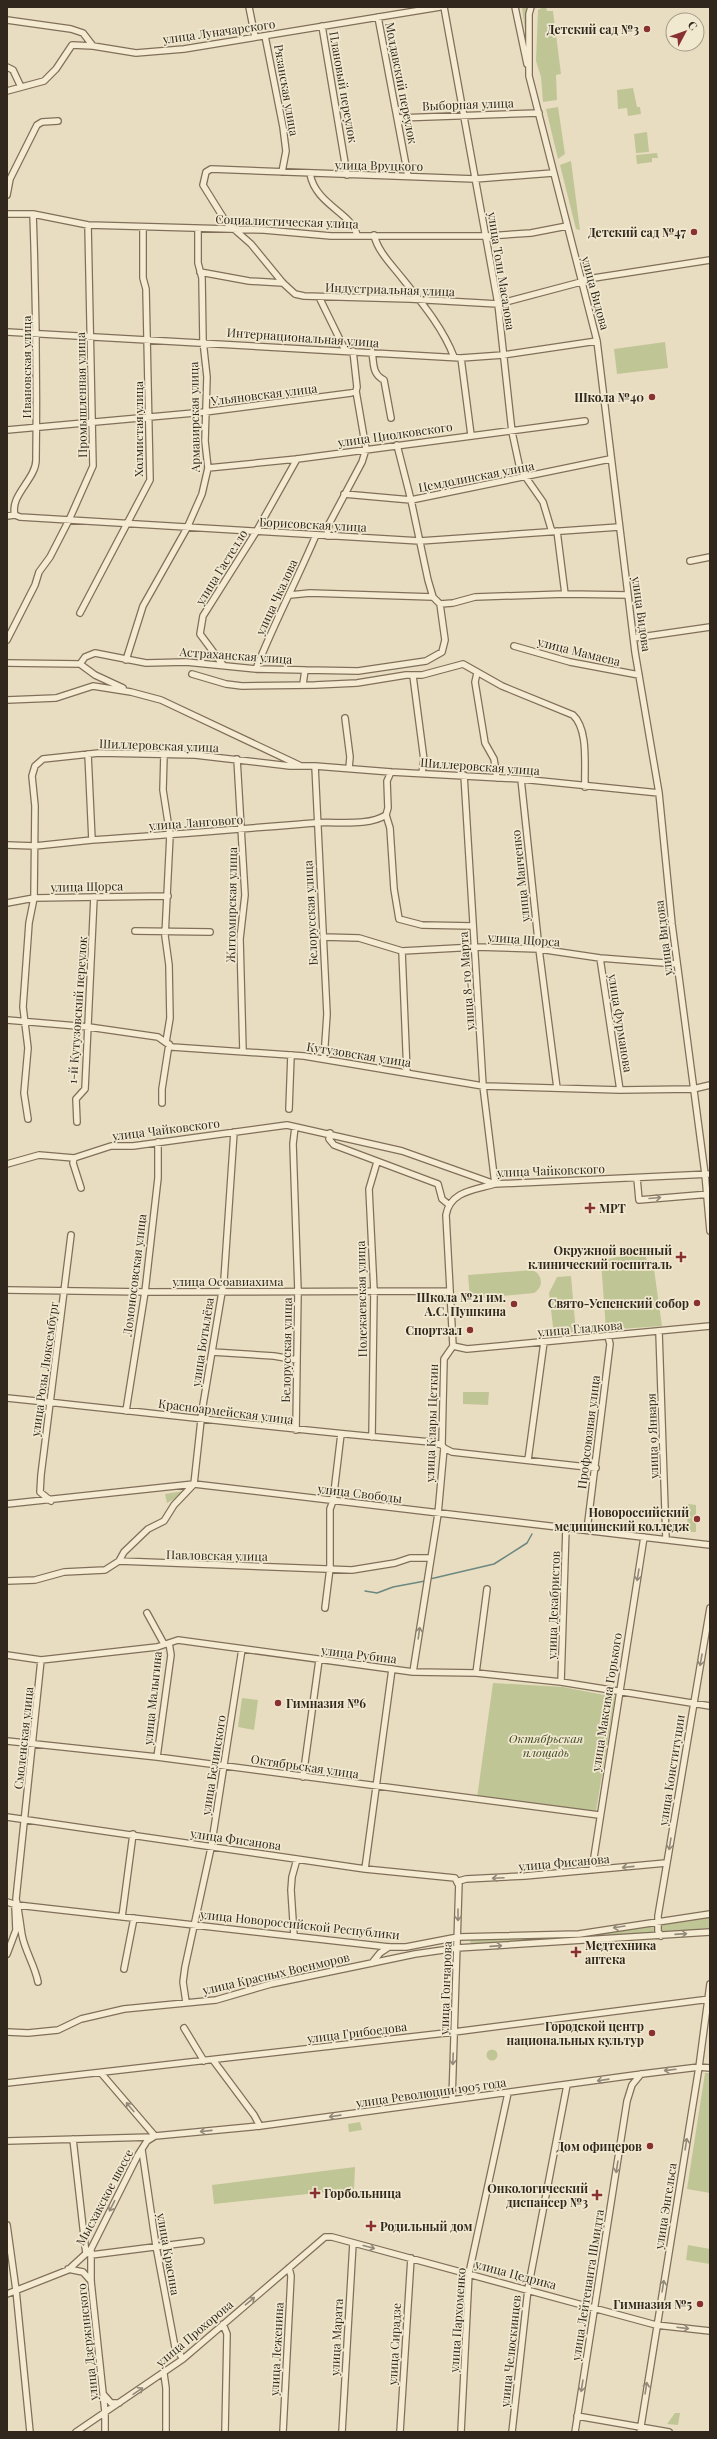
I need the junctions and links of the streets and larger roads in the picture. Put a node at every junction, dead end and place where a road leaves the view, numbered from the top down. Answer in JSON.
{"nodes":[{"id":1,"x":249,"y":7,"type":"edge"},
{"id":2,"x":440,"y":7,"type":"edge"},
{"id":3,"x":444,"y":7,"type":"edge"},
{"id":4,"x":515,"y":7,"type":"edge"},
{"id":5,"x":531,"y":7,"type":"edge"},
{"id":6,"x":378,"y":17,"type":"junction"},
{"id":7,"x":7,"y":20,"type":"edge"},
{"id":8,"x":322,"y":26,"type":"junction"},
{"id":9,"x":265,"y":36,"type":"junction"},
{"id":10,"x":255,"y":38,"type":"junction"},
{"id":11,"x":93,"y":46,"type":"junction"},
{"id":12,"x":7,"y":67,"type":"edge"},
{"id":13,"x":530,"y":76,"type":"junction"},
{"id":14,"x":21,"y":87,"type":"junction"},
{"id":15,"x":7,"y":91,"type":"edge"},
{"id":16,"x":539,"y":113,"type":"junction"},
{"id":17,"x":464,"y":116,"type":"junction"},
{"id":18,"x":398,"y":118,"type":"junction"},
{"id":19,"x":58,"y":121,"type":"dead end"},
{"id":20,"x":282,"y":172,"type":"junction"},
{"id":21,"x":553,"y":173,"type":"junction"},
{"id":22,"x":310,"y":174,"type":"junction"},
{"id":23,"x":348,"y":175,"type":"junction"},
{"id":24,"x":408,"y":176,"type":"junction"},
{"id":25,"x":475,"y":179,"type":"junction"},
{"id":26,"x":7,"y":195,"type":"edge"},
{"id":27,"x":7,"y":214,"type":"edge"},
{"id":28,"x":33,"y":214,"type":"junction"},
{"id":29,"x":88,"y":225,"type":"junction"},
{"id":30,"x":567,"y":226,"type":"junction"},
{"id":31,"x":143,"y":227,"type":"junction"},
{"id":32,"x":198,"y":229,"type":"junction"},
{"id":33,"x":234,"y":230,"type":"junction"},
{"id":34,"x":358,"y":235,"type":"junction"},
{"id":35,"x":374,"y":235,"type":"junction"},
{"id":36,"x":487,"y":236,"type":"junction"},
{"id":37,"x":710,"y":260,"type":"edge"},
{"id":38,"x":200,"y":272,"type":"junction"},
{"id":39,"x":581,"y":281,"type":"junction"},
{"id":40,"x":283,"y":283,"type":"junction"},
{"id":41,"x":319,"y":297,"type":"junction"},
{"id":42,"x":418,"y":299,"type":"junction"},
{"id":43,"x":498,"y":304,"type":"junction"},
{"id":44,"x":7,"y":332,"type":"edge"},
{"id":45,"x":37,"y":333,"type":"junction"},
{"id":46,"x":91,"y":336,"type":"junction"},
{"id":47,"x":147,"y":338,"type":"junction"},
{"id":48,"x":203,"y":341,"type":"junction"},
{"id":49,"x":597,"y":341,"type":"junction"},
{"id":50,"x":345,"y":350,"type":"junction"},
{"id":51,"x":353,"y":351,"type":"junction"},
{"id":52,"x":372,"y":352,"type":"junction"},
{"id":53,"x":503,"y":355,"type":"junction"},
{"id":54,"x":454,"y":357,"type":"junction"},
{"id":55,"x":462,"y":358,"type":"junction"},
{"id":56,"x":356,"y":391,"type":"junction"},
{"id":57,"x":205,"y":412,"type":"junction"},
{"id":58,"x":150,"y":416,"type":"junction"},
{"id":59,"x":391,"y":418,"type":"dead end"},
{"id":60,"x":585,"y":420,"type":"dead end"},
{"id":61,"x":93,"y":422,"type":"junction"},
{"id":62,"x":37,"y":427,"type":"junction"},
{"id":63,"x":7,"y":430,"type":"edge"},
{"id":64,"x":512,"y":432,"type":"junction"},
{"id":65,"x":471,"y":435,"type":"junction"},
{"id":66,"x":397,"y":445,"type":"junction"},
{"id":67,"x":366,"y":449,"type":"junction"},
{"id":68,"x":297,"y":459,"type":"junction"},
{"id":69,"x":610,"y":459,"type":"junction"},
{"id":70,"x":208,"y":468,"type":"junction"},
{"id":71,"x":526,"y":478,"type":"junction"},
{"id":72,"x":344,"y":494,"type":"junction"},
{"id":73,"x":411,"y":500,"type":"junction"},
{"id":74,"x":15,"y":515,"type":"junction"},
{"id":75,"x":7,"y":517,"type":"edge"},
{"id":76,"x":69,"y":520,"type":"junction"},
{"id":77,"x":126,"y":524,"type":"junction"},
{"id":78,"x":619,"y":527,"type":"junction"},
{"id":79,"x":187,"y":528,"type":"junction"},
{"id":80,"x":256,"y":532,"type":"junction"},
{"id":81,"x":554,"y":532,"type":"junction"},
{"id":82,"x":316,"y":535,"type":"junction"},
{"id":83,"x":327,"y":536,"type":"junction"},
{"id":84,"x":420,"y":541,"type":"junction"},
{"id":85,"x":710,"y":557,"type":"edge"},
{"id":86,"x":690,"y":561,"type":"dead end"},
{"id":87,"x":565,"y":594,"type":"junction"},
{"id":88,"x":290,"y":595,"type":"junction"},
{"id":89,"x":628,"y":595,"type":"junction"},
{"id":90,"x":433,"y":597,"type":"junction"},
{"id":91,"x":440,"y":604,"type":"junction"},
{"id":92,"x":80,"y":613,"type":"dead end"},
{"id":93,"x":7,"y":626,"type":"edge"},
{"id":94,"x":710,"y":627,"type":"edge"},
{"id":95,"x":14,"y":628,"type":"junction"},
{"id":96,"x":634,"y":638,"type":"junction"},
{"id":97,"x":7,"y":640,"type":"edge"},
{"id":98,"x":514,"y":646,"type":"dead end"},
{"id":99,"x":126,"y":660,"type":"junction"},
{"id":100,"x":7,"y":663,"type":"edge"},
{"id":101,"x":80,"y":664,"type":"junction"},
{"id":102,"x":223,"y":665,"type":"junction"},
{"id":103,"x":256,"y":669,"type":"junction"},
{"id":104,"x":305,"y":670,"type":"junction"},
{"id":105,"x":476,"y":673,"type":"junction"},
{"id":106,"x":192,"y":674,"type":"dead end"},
{"id":107,"x":639,"y":675,"type":"junction"},
{"id":108,"x":413,"y":676,"type":"junction"},
{"id":109,"x":303,"y":684,"type":"junction"},
{"id":110,"x":131,"y":692,"type":"junction"},
{"id":111,"x":7,"y":700,"type":"edge"},
{"id":112,"x":345,"y":718,"type":"dead end"},
{"id":113,"x":88,"y":754,"type":"junction"},
{"id":114,"x":164,"y":755,"type":"junction"},
{"id":115,"x":237,"y":758,"type":"junction"},
{"id":116,"x":299,"y":765,"type":"junction"},
{"id":117,"x":315,"y":766,"type":"junction"},
{"id":118,"x":349,"y":768,"type":"junction"},
{"id":119,"x":391,"y":772,"type":"junction"},
{"id":120,"x":422,"y":773,"type":"junction"},
{"id":121,"x":464,"y":775,"type":"junction"},
{"id":122,"x":497,"y":778,"type":"junction"},
{"id":123,"x":521,"y":779,"type":"junction"},
{"id":124,"x":585,"y":786,"type":"junction"},
{"id":125,"x":659,"y":793,"type":"junction"},
{"id":126,"x":386,"y":815,"type":"junction"},
{"id":127,"x":316,"y":823,"type":"junction"},
{"id":128,"x":242,"y":830,"type":"junction"},
{"id":129,"x":170,"y":835,"type":"junction"},
{"id":130,"x":92,"y":840,"type":"junction"},
{"id":131,"x":7,"y":845,"type":"edge"},
{"id":132,"x":34,"y":846,"type":"junction"},
{"id":133,"x":168,"y":896,"type":"junction"},
{"id":134,"x":94,"y":897,"type":"junction"},
{"id":135,"x":34,"y":898,"type":"junction"},
{"id":136,"x":7,"y":903,"type":"edge"},
{"id":137,"x":473,"y":926,"type":"junction"},
{"id":138,"x":136,"y":931,"type":"dead end"},
{"id":139,"x":165,"y":932,"type":"junction"},
{"id":140,"x":210,"y":932,"type":"dead end"},
{"id":141,"x":323,"y":937,"type":"junction"},
{"id":142,"x":476,"y":947,"type":"junction"},
{"id":143,"x":539,"y":950,"type":"junction"},
{"id":144,"x":402,"y":951,"type":"junction"},
{"id":145,"x":600,"y":958,"type":"junction"},
{"id":146,"x":677,"y":964,"type":"junction"},
{"id":147,"x":7,"y":1020,"type":"edge"},
{"id":148,"x":25,"y":1021,"type":"junction"},
{"id":149,"x":89,"y":1027,"type":"junction"},
{"id":150,"x":168,"y":1043,"type":"junction"},
{"id":151,"x":243,"y":1051,"type":"junction"},
{"id":152,"x":291,"y":1055,"type":"junction"},
{"id":153,"x":324,"y":1059,"type":"junction"},
{"id":154,"x":407,"y":1073,"type":"junction"},
{"id":155,"x":710,"y":1085,"type":"edge"},
{"id":156,"x":483,"y":1086,"type":"junction"},
{"id":157,"x":557,"y":1088,"type":"junction"},
{"id":158,"x":693,"y":1089,"type":"junction"},
{"id":159,"x":620,"y":1090,"type":"junction"},
{"id":160,"x":162,"y":1103,"type":"dead end"},
{"id":161,"x":289,"y":1109,"type":"dead end"},
{"id":162,"x":28,"y":1119,"type":"dead end"},
{"id":163,"x":77,"y":1122,"type":"dead end"},
{"id":164,"x":294,"y":1127,"type":"junction"},
{"id":165,"x":234,"y":1132,"type":"junction"},
{"id":166,"x":330,"y":1133,"type":"junction"},
{"id":167,"x":158,"y":1142,"type":"junction"},
{"id":168,"x":74,"y":1158,"type":"junction"},
{"id":169,"x":377,"y":1162,"type":"junction"},
{"id":170,"x":7,"y":1164,"type":"edge"},
{"id":171,"x":708,"y":1174,"type":"edge"},
{"id":172,"x":634,"y":1178,"type":"junction"},
{"id":173,"x":495,"y":1184,"type":"junction"},
{"id":174,"x":81,"y":1188,"type":"dead end"},
{"id":175,"x":708,"y":1194,"type":"edge"},
{"id":176,"x":448,"y":1204,"type":"junction"},
{"id":177,"x":710,"y":1231,"type":"edge"},
{"id":178,"x":71,"y":1234,"type":"dead end"},
{"id":179,"x":7,"y":1290,"type":"edge"},
{"id":180,"x":65,"y":1290,"type":"junction"},
{"id":181,"x":298,"y":1291,"type":"junction"},
{"id":182,"x":374,"y":1291,"type":"junction"},
{"id":183,"x":449,"y":1291,"type":"junction"},
{"id":184,"x":145,"y":1292,"type":"junction"},
{"id":185,"x":221,"y":1292,"type":"junction"},
{"id":186,"x":710,"y":1326,"type":"edge"},
{"id":187,"x":659,"y":1332,"type":"junction"},
{"id":188,"x":608,"y":1336,"type":"junction"},
{"id":189,"x":544,"y":1342,"type":"junction"},
{"id":190,"x":453,"y":1346,"type":"junction"},
{"id":191,"x":212,"y":1352,"type":"junction"},
{"id":192,"x":297,"y":1360,"type":"junction"},
{"id":193,"x":7,"y":1398,"type":"edge"},
{"id":194,"x":51,"y":1402,"type":"junction"},
{"id":195,"x":126,"y":1411,"type":"junction"},
{"id":196,"x":201,"y":1417,"type":"junction"},
{"id":197,"x":296,"y":1430,"type":"junction"},
{"id":198,"x":341,"y":1434,"type":"junction"},
{"id":199,"x":372,"y":1437,"type":"junction"},
{"id":200,"x":443,"y":1447,"type":"junction"},
{"id":201,"x":528,"y":1460,"type":"junction"},
{"id":202,"x":596,"y":1468,"type":"junction"},
{"id":203,"x":194,"y":1484,"type":"junction"},
{"id":204,"x":51,"y":1501,"type":"junction"},
{"id":205,"x":333,"y":1501,"type":"junction"},
{"id":206,"x":7,"y":1504,"type":"edge"},
{"id":207,"x":438,"y":1514,"type":"junction"},
{"id":208,"x":566,"y":1528,"type":"junction"},
{"id":209,"x":587,"y":1530,"type":"junction"},
{"id":210,"x":644,"y":1537,"type":"junction"},
{"id":211,"x":666,"y":1539,"type":"junction"},
{"id":212,"x":710,"y":1545,"type":"edge"},
{"id":213,"x":429,"y":1558,"type":"junction"},
{"id":214,"x":118,"y":1561,"type":"junction"},
{"id":215,"x":330,"y":1568,"type":"junction"},
{"id":216,"x":7,"y":1581,"type":"edge"},
{"id":217,"x":487,"y":1589,"type":"dead end"},
{"id":218,"x":325,"y":1608,"type":"dead end"},
{"id":219,"x":710,"y":1608,"type":"edge"},
{"id":220,"x":147,"y":1613,"type":"dead end"},
{"id":221,"x":166,"y":1644,"type":"junction"},
{"id":222,"x":242,"y":1649,"type":"junction"},
{"id":223,"x":7,"y":1655,"type":"edge"},
{"id":224,"x":41,"y":1660,"type":"junction"},
{"id":225,"x":320,"y":1660,"type":"junction"},
{"id":226,"x":392,"y":1669,"type":"junction"},
{"id":227,"x":413,"y":1672,"type":"junction"},
{"id":228,"x":476,"y":1673,"type":"junction"},
{"id":229,"x":561,"y":1682,"type":"junction"},
{"id":230,"x":619,"y":1691,"type":"junction"},
{"id":231,"x":693,"y":1703,"type":"junction"},
{"id":232,"x":710,"y":1706,"type":"edge"},
{"id":233,"x":7,"y":1740,"type":"edge"},
{"id":234,"x":34,"y":1744,"type":"junction"},
{"id":235,"x":157,"y":1757,"type":"junction"},
{"id":236,"x":224,"y":1766,"type":"junction"},
{"id":237,"x":303,"y":1777,"type":"junction"},
{"id":238,"x":376,"y":1786,"type":"junction"},
{"id":239,"x":599,"y":1815,"type":"junction"},
{"id":240,"x":7,"y":1817,"type":"edge"},
{"id":241,"x":26,"y":1819,"type":"junction"},
{"id":242,"x":133,"y":1834,"type":"junction"},
{"id":243,"x":211,"y":1848,"type":"junction"},
{"id":244,"x":297,"y":1859,"type":"junction"},
{"id":245,"x":666,"y":1863,"type":"junction"},
{"id":246,"x":365,"y":1869,"type":"junction"},
{"id":247,"x":592,"y":1870,"type":"junction"},
{"id":248,"x":455,"y":1878,"type":"junction"},
{"id":249,"x":464,"y":1879,"type":"junction"},
{"id":250,"x":458,"y":1884,"type":"junction"},
{"id":251,"x":7,"y":1902,"type":"edge"},
{"id":252,"x":16,"y":1905,"type":"junction"},
{"id":253,"x":710,"y":1914,"type":"edge"},
{"id":254,"x":122,"y":1917,"type":"junction"},
{"id":255,"x":134,"y":1918,"type":"junction"},
{"id":256,"x":658,"y":1921,"type":"junction"},
{"id":257,"x":196,"y":1924,"type":"junction"},
{"id":258,"x":710,"y":1932,"type":"edge"},
{"id":259,"x":294,"y":1936,"type":"junction"},
{"id":260,"x":661,"y":1936,"type":"junction"},
{"id":261,"x":458,"y":1937,"type":"junction"},
{"id":262,"x":389,"y":1947,"type":"junction"},
{"id":263,"x":457,"y":1948,"type":"junction"},
{"id":264,"x":7,"y":1954,"type":"edge"},
{"id":265,"x":372,"y":1963,"type":"junction"},
{"id":266,"x":124,"y":1969,"type":"dead end"},
{"id":267,"x":38,"y":1982,"type":"dead end"},
{"id":268,"x":710,"y":1984,"type":"edge"},
{"id":269,"x":709,"y":1999,"type":"edge"},
{"id":270,"x":186,"y":2002,"type":"junction"},
{"id":271,"x":184,"y":2028,"type":"dead end"},
{"id":272,"x":7,"y":2032,"type":"edge"},
{"id":273,"x":454,"y":2032,"type":"junction"},
{"id":274,"x":213,"y":2060,"type":"junction"},
{"id":275,"x":204,"y":2061,"type":"junction"},
{"id":276,"x":699,"y":2067,"type":"junction"},
{"id":277,"x":710,"y":2068,"type":"edge"},
{"id":278,"x":102,"y":2073,"type":"junction"},
{"id":279,"x":642,"y":2074,"type":"junction"},
{"id":280,"x":7,"y":2083,"type":"edge"},
{"id":281,"x":567,"y":2085,"type":"junction"},
{"id":282,"x":508,"y":2093,"type":"junction"},
{"id":283,"x":452,"y":2100,"type":"junction"},
{"id":284,"x":260,"y":2126,"type":"junction"},
{"id":285,"x":147,"y":2127,"type":"junction"},
{"id":286,"x":140,"y":2137,"type":"junction"},
{"id":287,"x":154,"y":2137,"type":"junction"},
{"id":288,"x":74,"y":2139,"type":"junction"},
{"id":289,"x":7,"y":2141,"type":"edge"},
{"id":290,"x":142,"y":2150,"type":"junction"},
{"id":291,"x":7,"y":2225,"type":"edge"},
{"id":292,"x":201,"y":2241,"type":"dead end"},
{"id":293,"x":319,"y":2242,"type":"joint"},
{"id":294,"x":352,"y":2243,"type":"junction"},
{"id":295,"x":156,"y":2246,"type":"junction"},
{"id":296,"x":89,"y":2253,"type":"junction"},
{"id":297,"x":411,"y":2258,"type":"junction"},
{"id":298,"x":289,"y":2268,"type":"junction"},
{"id":299,"x":68,"y":2270,"type":"junction"},
{"id":300,"x":469,"y":2273,"type":"junction"},
{"id":301,"x":91,"y":2281,"type":"junction"},
{"id":302,"x":528,"y":2289,"type":"junction"},
{"id":303,"x":16,"y":2290,"type":"junction"},
{"id":304,"x":7,"y":2294,"type":"edge"},
{"id":305,"x":595,"y":2306,"type":"junction"},
{"id":306,"x":223,"y":2324,"type":"junction"},
{"id":307,"x":656,"y":2325,"type":"junction"},
{"id":308,"x":710,"y":2332,"type":"edge"},
{"id":309,"x":183,"y":2359,"type":"junction"},
{"id":310,"x":164,"y":2374,"type":"junction"},
{"id":311,"x":103,"y":2393,"type":"junction"},
{"id":312,"x":122,"y":2401,"type":"junction"},
{"id":313,"x":105,"y":2412,"type":"junction"},
{"id":314,"x":577,"y":2416,"type":"junction"},
{"id":315,"x":640,"y":2430,"type":"edge"},
{"id":316,"x":30,"y":2432,"type":"edge"},
{"id":317,"x":76,"y":2432,"type":"edge"},
{"id":318,"x":105,"y":2432,"type":"edge"},
{"id":319,"x":166,"y":2432,"type":"edge"},
{"id":320,"x":225,"y":2432,"type":"edge"},
{"id":321,"x":283,"y":2432,"type":"edge"},
{"id":322,"x":342,"y":2432,"type":"edge"},
{"id":323,"x":400,"y":2432,"type":"edge"},
{"id":324,"x":461,"y":2432,"type":"edge"},
{"id":325,"x":512,"y":2432,"type":"edge"},
{"id":326,"x":575,"y":2432,"type":"edge"},
{"id":327,"x":669,"y":2432,"type":"edge"}],
"edges":[{"from":1,"to":10,"type":"street"},
{"from":2,"to":6,"type":"street","name":"улица Луначарского"},
{"from":3,"to":17,"type":"street","name":"улица Толи Масалова"},
{"from":4,"to":13,"type":"street"},
{"from":5,"to":13,"type":"street","name":"улица Видова"},
{"from":6,"to":8,"type":"street","name":"улица Луначарского"},
{"from":6,"to":18,"type":"street","name":"Молдавский переулок"},
{"from":7,"to":11,"type":"street"},
{"from":8,"to":9,"type":"street","name":"улица Луначарского"},
{"from":8,"to":23,"type":"street","name":"Плановый переулок"},
{"from":9,"to":10,"type":"street","name":"улица Луначарского"},
{"from":9,"to":20,"type":"street","name":"Рязанская улица"},
{"from":10,"to":11,"type":"street","name":"улица Луначарского"},
{"from":11,"to":14,"type":"street","name":"улица Луначарского"},
{"from":12,"to":14,"type":"street"},
{"from":13,"to":16,"type":"street","name":"улица Видова"},
{"from":14,"to":15,"type":"street"},
{"from":16,"to":17,"type":"street","name":"Выборная улица"},
{"from":16,"to":21,"type":"street","name":"улица Видова"},
{"from":17,"to":18,"type":"street","name":"Выборная улица"},
{"from":17,"to":25,"type":"street","name":"улица Толи Масалова"},
{"from":18,"to":24,"type":"street","name":"Молдавский переулок"},
{"from":19,"to":26,"type":"street"},
{"from":20,"to":22,"type":"street","name":"улица Вруцкого"},
{"from":20,"to":33,"type":"street","name":"улица Вруцкого"},
{"from":21,"to":25,"type":"street","name":"улица Вруцкого"},
{"from":21,"to":30,"type":"street","name":"улица Видова"},
{"from":22,"to":23,"type":"street","name":"улица Вруцкого"},
{"from":22,"to":34,"type":"street"},
{"from":23,"to":24,"type":"street","name":"улица Вруцкого"},
{"from":24,"to":25,"type":"street","name":"улица Вруцкого"},
{"from":25,"to":36,"type":"street","name":"улица Толи Масалова"},
{"from":27,"to":28,"type":"street","name":"Социалистическая улица"},
{"from":28,"to":29,"type":"street","name":"Социалистическая улица"},
{"from":28,"to":45,"type":"street","name":"Ивановская улица"},
{"from":29,"to":31,"type":"street","name":"Социалистическая улица"},
{"from":29,"to":46,"type":"street","name":"Промышленная улица"},
{"from":30,"to":36,"type":"street","name":"Социалистическая улица"},
{"from":30,"to":39,"type":"street","name":"улица Видова"},
{"from":31,"to":32,"type":"street","name":"Социалистическая улица"},
{"from":31,"to":47,"type":"street","name":"Холмистая улица"},
{"from":32,"to":33,"type":"street","name":"Социалистическая улица"},
{"from":32,"to":38,"type":"street","name":"Армавирская улица"},
{"from":33,"to":34,"type":"street","name":"Социалистическая улица"},
{"from":33,"to":40,"type":"street"},
{"from":34,"to":35,"type":"street","name":"Социалистическая улица"},
{"from":35,"to":36,"type":"street","name":"Социалистическая улица"},
{"from":35,"to":42,"type":"street"},
{"from":36,"to":43,"type":"street","name":"улица Толи Масалова"},
{"from":37,"to":39,"type":"street","name":"Индустриальная улица"},
{"from":38,"to":40,"type":"street"},
{"from":38,"to":48,"type":"street","name":"Армавирская улица"},
{"from":39,"to":43,"type":"street","name":"Индустриальная улица"},
{"from":39,"to":49,"type":"street","name":"улица Видова"},
{"from":40,"to":41,"type":"street","name":"Индустриальная улица"},
{"from":41,"to":42,"type":"street","name":"Индустриальная улица"},
{"from":41,"to":50,"type":"street"},
{"from":42,"to":43,"type":"street","name":"Индустриальная улица"},
{"from":42,"to":54,"type":"street"},
{"from":43,"to":53,"type":"street","name":"улица Толи Масалова"},
{"from":44,"to":45,"type":"street","name":"Интернациональная улица"},
{"from":45,"to":46,"type":"street","name":"Интернациональная улица"},
{"from":45,"to":62,"type":"street","name":"Ивановская улица"},
{"from":46,"to":47,"type":"street","name":"Интернациональная улица"},
{"from":46,"to":61,"type":"street","name":"Промышленная улица"},
{"from":47,"to":48,"type":"street","name":"Интернациональная улица"},
{"from":47,"to":58,"type":"street","name":"Холмистая улица"},
{"from":48,"to":50,"type":"street","name":"Интернациональная улица"},
{"from":48,"to":57,"type":"street","name":"Армавирская улица"},
{"from":49,"to":53,"type":"street","name":"Интернациональная улица"},
{"from":49,"to":69,"type":"street","name":"улица Видова"},
{"from":50,"to":51,"type":"street","name":"Интернациональная улица"},
{"from":51,"to":52,"type":"street","name":"Интернациональная улица"},
{"from":51,"to":56,"type":"street"},
{"from":52,"to":54,"type":"street","name":"Интернациональная улица"},
{"from":52,"to":59,"type":"street"},
{"from":53,"to":55,"type":"street","name":"Интернациональная улица"},
{"from":53,"to":64,"type":"street","name":"улица Толи Масалова"},
{"from":54,"to":55,"type":"street","name":"Интернациональная улица"},
{"from":55,"to":65,"type":"street"},
{"from":56,"to":57,"type":"street","name":"Ульяновская улица"},
{"from":56,"to":67,"type":"street"},
{"from":57,"to":58,"type":"street","name":"Ульяновская улица"},
{"from":57,"to":70,"type":"street","name":"Армавирская улица"},
{"from":58,"to":61,"type":"street","name":"Ульяновская улица"},
{"from":58,"to":77,"type":"street","name":"Холмистая улица"},
{"from":60,"to":64,"type":"street","name":"улица Циолковского"},
{"from":61,"to":62,"type":"street","name":"Ульяновская улица"},
{"from":61,"to":76,"type":"street","name":"Промышленная улица"},
{"from":62,"to":63,"type":"street","name":"Ульяновская улица"},
{"from":62,"to":74,"type":"street","name":"Ивановская улица"},
{"from":64,"to":65,"type":"street","name":"улица Циолковского"},
{"from":64,"to":71,"type":"street","name":"улица Толи Масалова"},
{"from":65,"to":66,"type":"street","name":"улица Циолковского"},
{"from":66,"to":67,"type":"street","name":"улица Циолковского"},
{"from":66,"to":73,"type":"street"},
{"from":67,"to":68,"type":"street","name":"улица Циолковского"},
{"from":67,"to":72,"type":"street"},
{"from":68,"to":70,"type":"street","name":"улица Циолковского"},
{"from":68,"to":80,"type":"street","name":"улица Гастелло"},
{"from":69,"to":71,"type":"street","name":"Цемдолинская улица"},
{"from":69,"to":78,"type":"street","name":"улица Видова"},
{"from":70,"to":79,"type":"street","name":"Армавирская улица"},
{"from":71,"to":73,"type":"street","name":"Цемдолинская улица"},
{"from":71,"to":81,"type":"street","name":"улица Толи Масалова"},
{"from":72,"to":73,"type":"street","name":"Цемдолинская улица"},
{"from":72,"to":83,"type":"street"},
{"from":73,"to":84,"type":"street"},
{"from":74,"to":75,"type":"street","name":"Борисовская улица"},
{"from":74,"to":76,"type":"street","name":"Борисовская улица"},
{"from":76,"to":77,"type":"street","name":"Борисовская улица"},
{"from":76,"to":95,"type":"street","name":"Промышленная улица"},
{"from":77,"to":79,"type":"street","name":"Борисовская улица"},
{"from":77,"to":92,"type":"street","name":"Холмистая улица"},
{"from":78,"to":81,"type":"street","name":"Борисовская улица"},
{"from":78,"to":89,"type":"street","name":"улица Видова"},
{"from":79,"to":80,"type":"street","name":"Борисовская улица"},
{"from":79,"to":99,"type":"street","name":"Армавирская улица"},
{"from":80,"to":82,"type":"street","name":"Борисовская улица"},
{"from":80,"to":102,"type":"street","name":"улица Гастелло"},
{"from":81,"to":84,"type":"street","name":"Борисовская улица"},
{"from":81,"to":87,"type":"street","name":"улица Толи Масалова"},
{"from":82,"to":83,"type":"street","name":"Борисовская улица"},
{"from":82,"to":88,"type":"street","name":"улица Чкалова"},
{"from":83,"to":84,"type":"street","name":"Борисовская улица"},
{"from":84,"to":90,"type":"street"},
{"from":85,"to":86,"type":"street"},
{"from":87,"to":89,"type":"street"},
{"from":87,"to":91,"type":"street"},
{"from":88,"to":90,"type":"street"},
{"from":88,"to":103,"type":"street","name":"улица Чкалова"},
{"from":89,"to":96,"type":"street","name":"улица Видова"},
{"from":90,"to":91,"type":"street"},
{"from":91,"to":104,"type":"street","name":"Астраханская улица"},
{"from":93,"to":95,"type":"street"},
{"from":94,"to":96,"type":"street"},
{"from":95,"to":97,"type":"street","name":"Промышленная улица"},
{"from":96,"to":107,"type":"street","name":"улица Видова"},
{"from":98,"to":107,"type":"street","name":"улица Мамаева"},
{"from":99,"to":101,"type":"street","name":"Астраханская улица"},
{"from":99,"to":102,"type":"street","name":"Астраханская улица"},
{"from":100,"to":101,"type":"street"},
{"from":101,"to":110,"type":"street"},
{"from":102,"to":103,"type":"street","name":"Астраханская улица"},
{"from":103,"to":104,"type":"street","name":"Астраханская улица"},
{"from":104,"to":109,"type":"street"},
{"from":105,"to":108,"type":"street","name":"Астраханская улица"},
{"from":105,"to":122,"type":"street"},
{"from":105,"to":124,"type":"street","name":"Астраханская улица"},
{"from":106,"to":109,"type":"street","name":"Астраханская улица"},
{"from":107,"to":125,"type":"street","name":"улица Видова"},
{"from":108,"to":109,"type":"street","name":"Астраханская улица"},
{"from":108,"to":120,"type":"street"},
{"from":110,"to":111,"type":"street"},
{"from":110,"to":116,"type":"street","name":"Шиллеровская улица"},
{"from":112,"to":118,"type":"street"},
{"from":113,"to":114,"type":"street","name":"Шиллеровская улица"},
{"from":113,"to":130,"type":"street"},
{"from":113,"to":132,"type":"street","name":"Шиллеровская улица"},
{"from":114,"to":115,"type":"street","name":"Шиллеровская улица"},
{"from":114,"to":129,"type":"street"},
{"from":115,"to":116,"type":"street","name":"Шиллеровская улица"},
{"from":115,"to":128,"type":"street","name":"Житомирская улица"},
{"from":116,"to":117,"type":"street","name":"Шиллеровская улица"},
{"from":117,"to":118,"type":"street","name":"Шиллеровская улица"},
{"from":117,"to":127,"type":"street","name":"Белорусская улица"},
{"from":118,"to":119,"type":"street","name":"Шиллеровская улица"},
{"from":119,"to":120,"type":"street","name":"Шиллеровская улица"},
{"from":119,"to":126,"type":"street"},
{"from":120,"to":121,"type":"street","name":"Шиллеровская улица"},
{"from":121,"to":122,"type":"street","name":"Шиллеровская улица"},
{"from":121,"to":137,"type":"street","name":"улица 8-го Марта"},
{"from":122,"to":123,"type":"street","name":"Шиллеровская улица"},
{"from":123,"to":124,"type":"street","name":"Шиллеровская улица"},
{"from":123,"to":143,"type":"street","name":"улица Манченко"},
{"from":124,"to":125,"type":"street","name":"Шиллеровская улица"},
{"from":125,"to":146,"type":"street","name":"улица Видова"},
{"from":126,"to":127,"type":"street","name":"улица Лангового"},
{"from":126,"to":137,"type":"street","name":"улица Щорса"},
{"from":127,"to":128,"type":"street","name":"улица Лангового"},
{"from":127,"to":141,"type":"street","name":"Белорусская улица"},
{"from":128,"to":129,"type":"street","name":"улица Лангового"},
{"from":128,"to":151,"type":"street","name":"Житомирская улица"},
{"from":129,"to":130,"type":"street","name":"улица Лангового"},
{"from":129,"to":133,"type":"street"},
{"from":130,"to":132,"type":"street","name":"улица Лангового"},
{"from":131,"to":132,"type":"street","name":"улица Лангового"},
{"from":132,"to":135,"type":"street"},
{"from":133,"to":134,"type":"street","name":"улица Щорса"},
{"from":133,"to":139,"type":"street"},
{"from":134,"to":135,"type":"street","name":"улица Щорса"},
{"from":134,"to":149,"type":"street","name":"1-й Кутузовский переулок"},
{"from":135,"to":136,"type":"street","name":"улица Щорса"},
{"from":135,"to":148,"type":"street"},
{"from":137,"to":142,"type":"street","name":"улица 8-го Марта"},
{"from":138,"to":139,"type":"street"},
{"from":139,"to":140,"type":"street"},
{"from":139,"to":150,"type":"street"},
{"from":141,"to":144,"type":"street","name":"улица Щорса"},
{"from":141,"to":153,"type":"street","name":"Белорусская улица"},
{"from":142,"to":143,"type":"street","name":"улица Щорса"},
{"from":142,"to":144,"type":"street","name":"улица Щорса"},
{"from":142,"to":156,"type":"street","name":"улица 8-го Марта"},
{"from":143,"to":145,"type":"street","name":"улица Щорса"},
{"from":143,"to":157,"type":"street","name":"улица Манченко"},
{"from":144,"to":154,"type":"street"},
{"from":145,"to":146,"type":"street","name":"улица Щорса"},
{"from":145,"to":159,"type":"street","name":"улица Фурманова"},
{"from":146,"to":158,"type":"street","name":"улица Видова"},
{"from":147,"to":148,"type":"street","name":"Кутузовская улица"},
{"from":148,"to":149,"type":"street","name":"Кутузовская улица"},
{"from":148,"to":162,"type":"street"},
{"from":149,"to":150,"type":"street","name":"Кутузовская улица"},
{"from":149,"to":163,"type":"street","name":"1-й Кутузовский переулок"},
{"from":150,"to":151,"type":"street","name":"Кутузовская улица"},
{"from":150,"to":160,"type":"street"},
{"from":151,"to":152,"type":"street","name":"Кутузовская улица"},
{"from":152,"to":153,"type":"street","name":"Кутузовская улица"},
{"from":152,"to":161,"type":"street"},
{"from":153,"to":154,"type":"street","name":"Кутузовская улица"},
{"from":154,"to":156,"type":"street","name":"Кутузовская улица"},
{"from":155,"to":158,"type":"street","name":"Кутузовская улица"},
{"from":156,"to":157,"type":"street","name":"Кутузовская улица"},
{"from":156,"to":173,"type":"street","name":"улица 8-го Марта"},
{"from":157,"to":159,"type":"street","name":"Кутузовская улица"},
{"from":158,"to":159,"type":"street","name":"Кутузовская улица"},
{"from":158,"to":171,"type":"street","name":"улица Видова"},
{"from":164,"to":165,"type":"street","name":"улица Чайковского"},
{"from":164,"to":166,"type":"street","name":"улица Чайковского"},
{"from":164,"to":181,"type":"street","name":"Белорусская улица"},
{"from":165,"to":167,"type":"street","name":"улица Чайковского"},
{"from":165,"to":185,"type":"street","name":"улица Ботылёва"},
{"from":166,"to":169,"type":"street"},
{"from":166,"to":173,"type":"street","name":"улица Чайковского"},
{"from":167,"to":168,"type":"street","name":"улица Чайковского"},
{"from":167,"to":184,"type":"street","name":"Ломоносовская улица"},
{"from":168,"to":170,"type":"street","name":"улица Чайковского"},
{"from":168,"to":174,"type":"street"},
{"from":169,"to":176,"type":"street"},
{"from":169,"to":182,"type":"street","name":"Полежаевская улица"},
{"from":171,"to":172,"type":"street","name":"улица Чайковского"},
{"from":171,"to":175,"type":"street","name":"улица Видова"},
{"from":172,"to":173,"type":"street","name":"улица Чайковского"},
{"from":172,"to":175,"type":"street","one_way":true},
{"from":173,"to":176,"type":"street"},
{"from":175,"to":177,"type":"street","name":"улица Видова"},
{"from":176,"to":183,"type":"street"},
{"from":178,"to":180,"type":"street","name":"улица Розы Люксембург"},
{"from":179,"to":180,"type":"street","name":"улица Осоавиахима"},
{"from":180,"to":184,"type":"street","name":"улица Осоавиахима"},
{"from":180,"to":194,"type":"street","name":"улица Розы Люксембург"},
{"from":181,"to":182,"type":"street","name":"улица Осоавиахима"},
{"from":181,"to":185,"type":"street","name":"улица Осоавиахима"},
{"from":181,"to":192,"type":"street","name":"Белорусская улица"},
{"from":182,"to":183,"type":"street","name":"улица Осоавиахима"},
{"from":182,"to":199,"type":"street","name":"Полежаевская улица"},
{"from":183,"to":190,"type":"street"},
{"from":184,"to":185,"type":"street","name":"улица Осоавиахима"},
{"from":184,"to":195,"type":"street","name":"Ломоносовская улица"},
{"from":185,"to":191,"type":"street","name":"улица Ботылёва"},
{"from":186,"to":187,"type":"street","name":"улица Гладкова"},
{"from":187,"to":188,"type":"street","name":"улица Гладкова"},
{"from":187,"to":211,"type":"street","name":"улица 9 Января"},
{"from":188,"to":189,"type":"street","name":"улица Гладкова"},
{"from":188,"to":202,"type":"street","name":"Профсоюзная улица"},
{"from":189,"to":190,"type":"street","name":"улица Гладкова"},
{"from":189,"to":201,"type":"street"},
{"from":190,"to":200,"type":"street","name":"улица Клары Цеткин"},
{"from":191,"to":192,"type":"street"},
{"from":191,"to":196,"type":"street","name":"улица Ботылёва"},
{"from":192,"to":197,"type":"street","name":"Белорусская улица"},
{"from":193,"to":194,"type":"street","name":"Красноармейская улица"},
{"from":194,"to":195,"type":"street","name":"Красноармейская улица"},
{"from":194,"to":204,"type":"street","name":"улица Розы Люксембург"},
{"from":195,"to":196,"type":"street","name":"Красноармейская улица"},
{"from":196,"to":197,"type":"street","name":"Красноармейская улица"},
{"from":196,"to":203,"type":"street","name":"улица Ботылёва"},
{"from":197,"to":198,"type":"street","name":"Красноармейская улица"},
{"from":198,"to":199,"type":"street","name":"Красноармейская улица"},
{"from":198,"to":205,"type":"street"},
{"from":199,"to":200,"type":"street","name":"Красноармейская улица"},
{"from":200,"to":201,"type":"street","name":"Красноармейская улица"},
{"from":200,"to":207,"type":"street","name":"улица Клары Цеткин"},
{"from":201,"to":202,"type":"street","name":"Красноармейская улица"},
{"from":202,"to":209,"type":"street","name":"Профсоюзная улица"},
{"from":203,"to":204,"type":"street","name":"улица Свободы"},
{"from":203,"to":205,"type":"street","name":"улица Свободы"},
{"from":203,"to":214,"type":"street"},
{"from":204,"to":206,"type":"street","name":"улица Свободы"},
{"from":205,"to":207,"type":"street","name":"улица Свободы"},
{"from":205,"to":215,"type":"street"},
{"from":207,"to":208,"type":"street","name":"улица Свободы"},
{"from":207,"to":213,"type":"street","name":"улица Клары Цеткин"},
{"from":208,"to":209,"type":"street","name":"улица Свободы"},
{"from":208,"to":229,"type":"street","name":"улица Декабристов"},
{"from":209,"to":210,"type":"street","name":"улица Свободы"},
{"from":210,"to":211,"type":"street","name":"улица Свободы"},
{"from":210,"to":230,"type":"street","name":"улица Максима Горького","one_way":true},
{"from":211,"to":212,"type":"street","name":"улица Свободы"},
{"from":213,"to":215,"type":"street","name":"Павловская улица"},
{"from":227,"to":213,"type":"street","name":"улица Клары Цеткин","one_way":true},
{"from":214,"to":215,"type":"street","name":"Павловская улица"},
{"from":214,"to":216,"type":"street"},
{"from":215,"to":218,"type":"street"},
{"from":217,"to":228,"type":"street"},
{"from":219,"to":231,"type":"street","name":"улица Конституции","one_way":true},
{"from":220,"to":221,"type":"street"},
{"from":221,"to":222,"type":"street","name":"улица Рубина"},
{"from":221,"to":224,"type":"street","name":"улица Рубина"},
{"from":221,"to":235,"type":"street","name":"улица Малыгина"},
{"from":222,"to":225,"type":"street","name":"улица Рубина"},
{"from":222,"to":236,"type":"street","name":"улица Белинского"},
{"from":223,"to":224,"type":"street","name":"улица Рубина"},
{"from":224,"to":234,"type":"street","name":"Смоленская улица"},
{"from":225,"to":226,"type":"street","name":"улица Рубина"},
{"from":225,"to":237,"type":"street"},
{"from":226,"to":227,"type":"street","name":"улица Рубина"},
{"from":226,"to":238,"type":"street"},
{"from":227,"to":228,"type":"street","name":"улица Рубина"},
{"from":228,"to":229,"type":"street","name":"улица Рубина"},
{"from":229,"to":230,"type":"street","name":"улица Рубина"},
{"from":230,"to":231,"type":"street","name":"улица Рубина"},
{"from":230,"to":239,"type":"street","name":"улица Максима Горького"},
{"from":231,"to":232,"type":"street","name":"улица Рубина"},
{"from":231,"to":245,"type":"street","name":"улица Конституции","one_way":true},
{"from":233,"to":234,"type":"street","name":"Октябрьская улица"},
{"from":234,"to":235,"type":"street","name":"Октябрьская улица"},
{"from":234,"to":241,"type":"street","name":"Смоленская улица"},
{"from":235,"to":236,"type":"street","name":"Октябрьская улица"},
{"from":236,"to":237,"type":"street","name":"Октябрьская улица"},
{"from":236,"to":243,"type":"street","name":"улица Белинского"},
{"from":237,"to":238,"type":"street","name":"Октябрьская улица"},
{"from":238,"to":239,"type":"street","name":"Октябрьская улица"},
{"from":238,"to":246,"type":"street"},
{"from":239,"to":247,"type":"street","name":"улица Максима Горького"},
{"from":240,"to":241,"type":"street","name":"улица Фисанова"},
{"from":241,"to":242,"type":"street","name":"улица Фисанова"},
{"from":241,"to":252,"type":"street","name":"Смоленская улица"},
{"from":242,"to":243,"type":"street","name":"улица Фисанова"},
{"from":242,"to":254,"type":"street"},
{"from":243,"to":244,"type":"street","name":"улица Фисанова"},
{"from":243,"to":257,"type":"street","name":"улица Белинского"},
{"from":244,"to":246,"type":"street","name":"улица Фисанова"},
{"from":244,"to":259,"type":"street"},
{"from":245,"to":247,"type":"street","name":"улица Фисанова","one_way":true},
{"from":245,"to":256,"type":"street","name":"улица Конституции"},
{"from":246,"to":248,"type":"street","name":"улица Фисанова"},
{"from":247,"to":249,"type":"street","name":"улица Фисанова","one_way":true},
{"from":248,"to":249,"type":"street","name":"улица Фисанова"},
{"from":248,"to":250,"type":"street"},
{"from":249,"to":250,"type":"street"},
{"from":250,"to":261,"type":"street","name":"улица Гончарова","one_way":true},
{"from":251,"to":252,"type":"street","name":"улица Новороссийской Республики"},
{"from":252,"to":254,"type":"street","name":"улица Новороссийской Республики"},
{"from":252,"to":264,"type":"street","name":"Смоленская улица"},
{"from":252,"to":267,"type":"street","name":"Смоленская улица"},
{"from":253,"to":256,"type":"street","name":"улица Новороссийской Республики"},
{"from":254,"to":255,"type":"street","name":"улица Новороссийской Республики"},
{"from":255,"to":257,"type":"street","name":"улица Новороссийской Республики"},
{"from":255,"to":266,"type":"street"},
{"from":256,"to":260,"type":"street","name":"улица Конституции"},
{"from":256,"to":261,"type":"street","name":"улица Новороссийской Республики","one_way":true},
{"from":257,"to":259,"type":"street","name":"улица Новороссийской Республики"},
{"from":257,"to":270,"type":"street","name":"улица Белинского"},
{"from":260,"to":258,"type":"street","one_way":true},
{"from":259,"to":262,"type":"street","name":"улица Новороссийской Республики"},
{"from":263,"to":260,"type":"street","one_way":true},
{"from":261,"to":262,"type":"street","name":"улица Новороссийской Республики"},
{"from":261,"to":263,"type":"street","name":"улица Гончарова"},
{"from":262,"to":265,"type":"street"},
{"from":263,"to":265,"type":"street","name":"улица Красных Военморов"},
{"from":263,"to":273,"type":"street","name":"улица Гончарова"},
{"from":265,"to":270,"type":"street","name":"улица Красных Военморов"},
{"from":268,"to":269,"type":"street","name":"улица Энгельса"},
{"from":269,"to":273,"type":"street","name":"улица Грибоедова"},
{"from":269,"to":276,"type":"street","name":"улица Энгельса"},
{"from":270,"to":272,"type":"street","name":"улица Красных Военморов"},
{"from":271,"to":275,"type":"street"},
{"from":273,"to":274,"type":"street","name":"улица Грибоедова"},
{"from":273,"to":283,"type":"street","name":"улица Гончарова","one_way":true},
{"from":274,"to":275,"type":"street","name":"улица Грибоедова"},
{"from":274,"to":284,"type":"street"},
{"from":275,"to":278,"type":"street","name":"улица Грибоедова"},
{"from":276,"to":277,"type":"street","name":"улица Революции 1905 года"},
{"from":276,"to":279,"type":"street","name":"улица Революции 1905 года","one_way":true},
{"from":307,"to":276,"type":"street","name":"улица Энгельса","one_way":true},
{"from":278,"to":280,"type":"street","name":"улица Грибоедова"},
{"from":285,"to":278,"type":"street","one_way":true},
{"from":279,"to":281,"type":"street","name":"улица Революции 1905 года","one_way":true},
{"from":279,"to":305,"type":"street","name":"улица Лейтенанта Шмидта","one_way":true},
{"from":281,"to":282,"type":"street","name":"улица Революции 1905 года"},
{"from":281,"to":302,"type":"street","name":"улица Челюскинцев"},
{"from":282,"to":283,"type":"street","name":"улица Революции 1905 года"},
{"from":282,"to":300,"type":"street","name":"улица Пархоменко"},
{"from":283,"to":284,"type":"street","name":"улица Революции 1905 года","one_way":true},
{"from":284,"to":287,"type":"street","name":"улица Революции 1905 года","one_way":true},
{"from":285,"to":286,"type":"street"},
{"from":285,"to":287,"type":"street"},
{"from":286,"to":287,"type":"street","name":"улица Революции 1905 года"},
{"from":286,"to":288,"type":"street","name":"улица Революции 1905 года"},
{"from":287,"to":290,"type":"street","name":"Мысхакское шоссе"},
{"from":288,"to":289,"type":"street","name":"улица Революции 1905 года"},
{"from":288,"to":296,"type":"street","name":"улица Дзержинского"},
{"from":290,"to":295,"type":"street","name":"улица Красина"},
{"from":290,"to":296,"type":"street","name":"Мысхакское шоссе","one_way":true},
{"from":291,"to":303,"type":"street"},
{"from":292,"to":295,"type":"street"},
{"from":293,"to":294,"type":"street","name":"улица Цедрика"},
{"from":293,"to":298,"type":"street","name":"улица Прохорова"},
{"from":294,"to":297,"type":"street","name":"улица Цедрика","one_way":true},
{"from":294,"to":322,"type":"street","name":"улица Марата"},
{"from":295,"to":296,"type":"street"},
{"from":295,"to":309,"type":"street","name":"улица Красина"},
{"from":296,"to":299,"type":"street","name":"Мысхакское шоссе"},
{"from":296,"to":301,"type":"street","name":"улица Дзержинского"},
{"from":297,"to":300,"type":"street","name":"улица Цедрика"},
{"from":297,"to":323,"type":"street","name":"улица Сирадзе"},
{"from":306,"to":298,"type":"street","name":"улица Прохорова","one_way":true},
{"from":298,"to":321,"type":"street","name":"улица Леженина"},
{"from":299,"to":301,"type":"street"},
{"from":299,"to":303,"type":"street","name":"Мысхакское шоссе"},
{"from":300,"to":302,"type":"street","name":"улица Цедрика"},
{"from":300,"to":324,"type":"street","name":"улица Пархоменко"},
{"from":301,"to":311,"type":"street","name":"улица Дзержинского"},
{"from":302,"to":305,"type":"street","name":"улица Цедрика"},
{"from":302,"to":325,"type":"street","name":"улица Челюскинцев"},
{"from":303,"to":304,"type":"street","name":"Мысхакское шоссе"},
{"from":303,"to":316,"type":"street"},
{"from":305,"to":307,"type":"street","name":"улица Цедрика"},
{"from":305,"to":314,"type":"street","name":"улица Лейтенанта Шмидта","one_way":true},
{"from":306,"to":309,"type":"street","name":"улица Прохорова"},
{"from":306,"to":320,"type":"street"},
{"from":307,"to":308,"type":"street","name":"улица Цедрика","one_way":true},
{"from":315,"to":307,"type":"street","name":"улица Энгельса","one_way":true},
{"from":309,"to":310,"type":"street","name":"улица Прохорова"},
{"from":312,"to":310,"type":"street","name":"улица Прохорова","one_way":true},
{"from":310,"to":319,"type":"street"},
{"from":311,"to":312,"type":"street"},
{"from":311,"to":313,"type":"street","name":"улица Дзержинского"},
{"from":312,"to":313,"type":"street","name":"улица Прохорова"},
{"from":313,"to":317,"type":"street","name":"улица Прохорова"},
{"from":313,"to":318,"type":"street","name":"улица Дзержинского"},
{"from":314,"to":315,"type":"street"},
{"from":314,"to":326,"type":"street","name":"улица Лейтенанта Шмидта"},
{"from":315,"to":327,"type":"street"}]}
